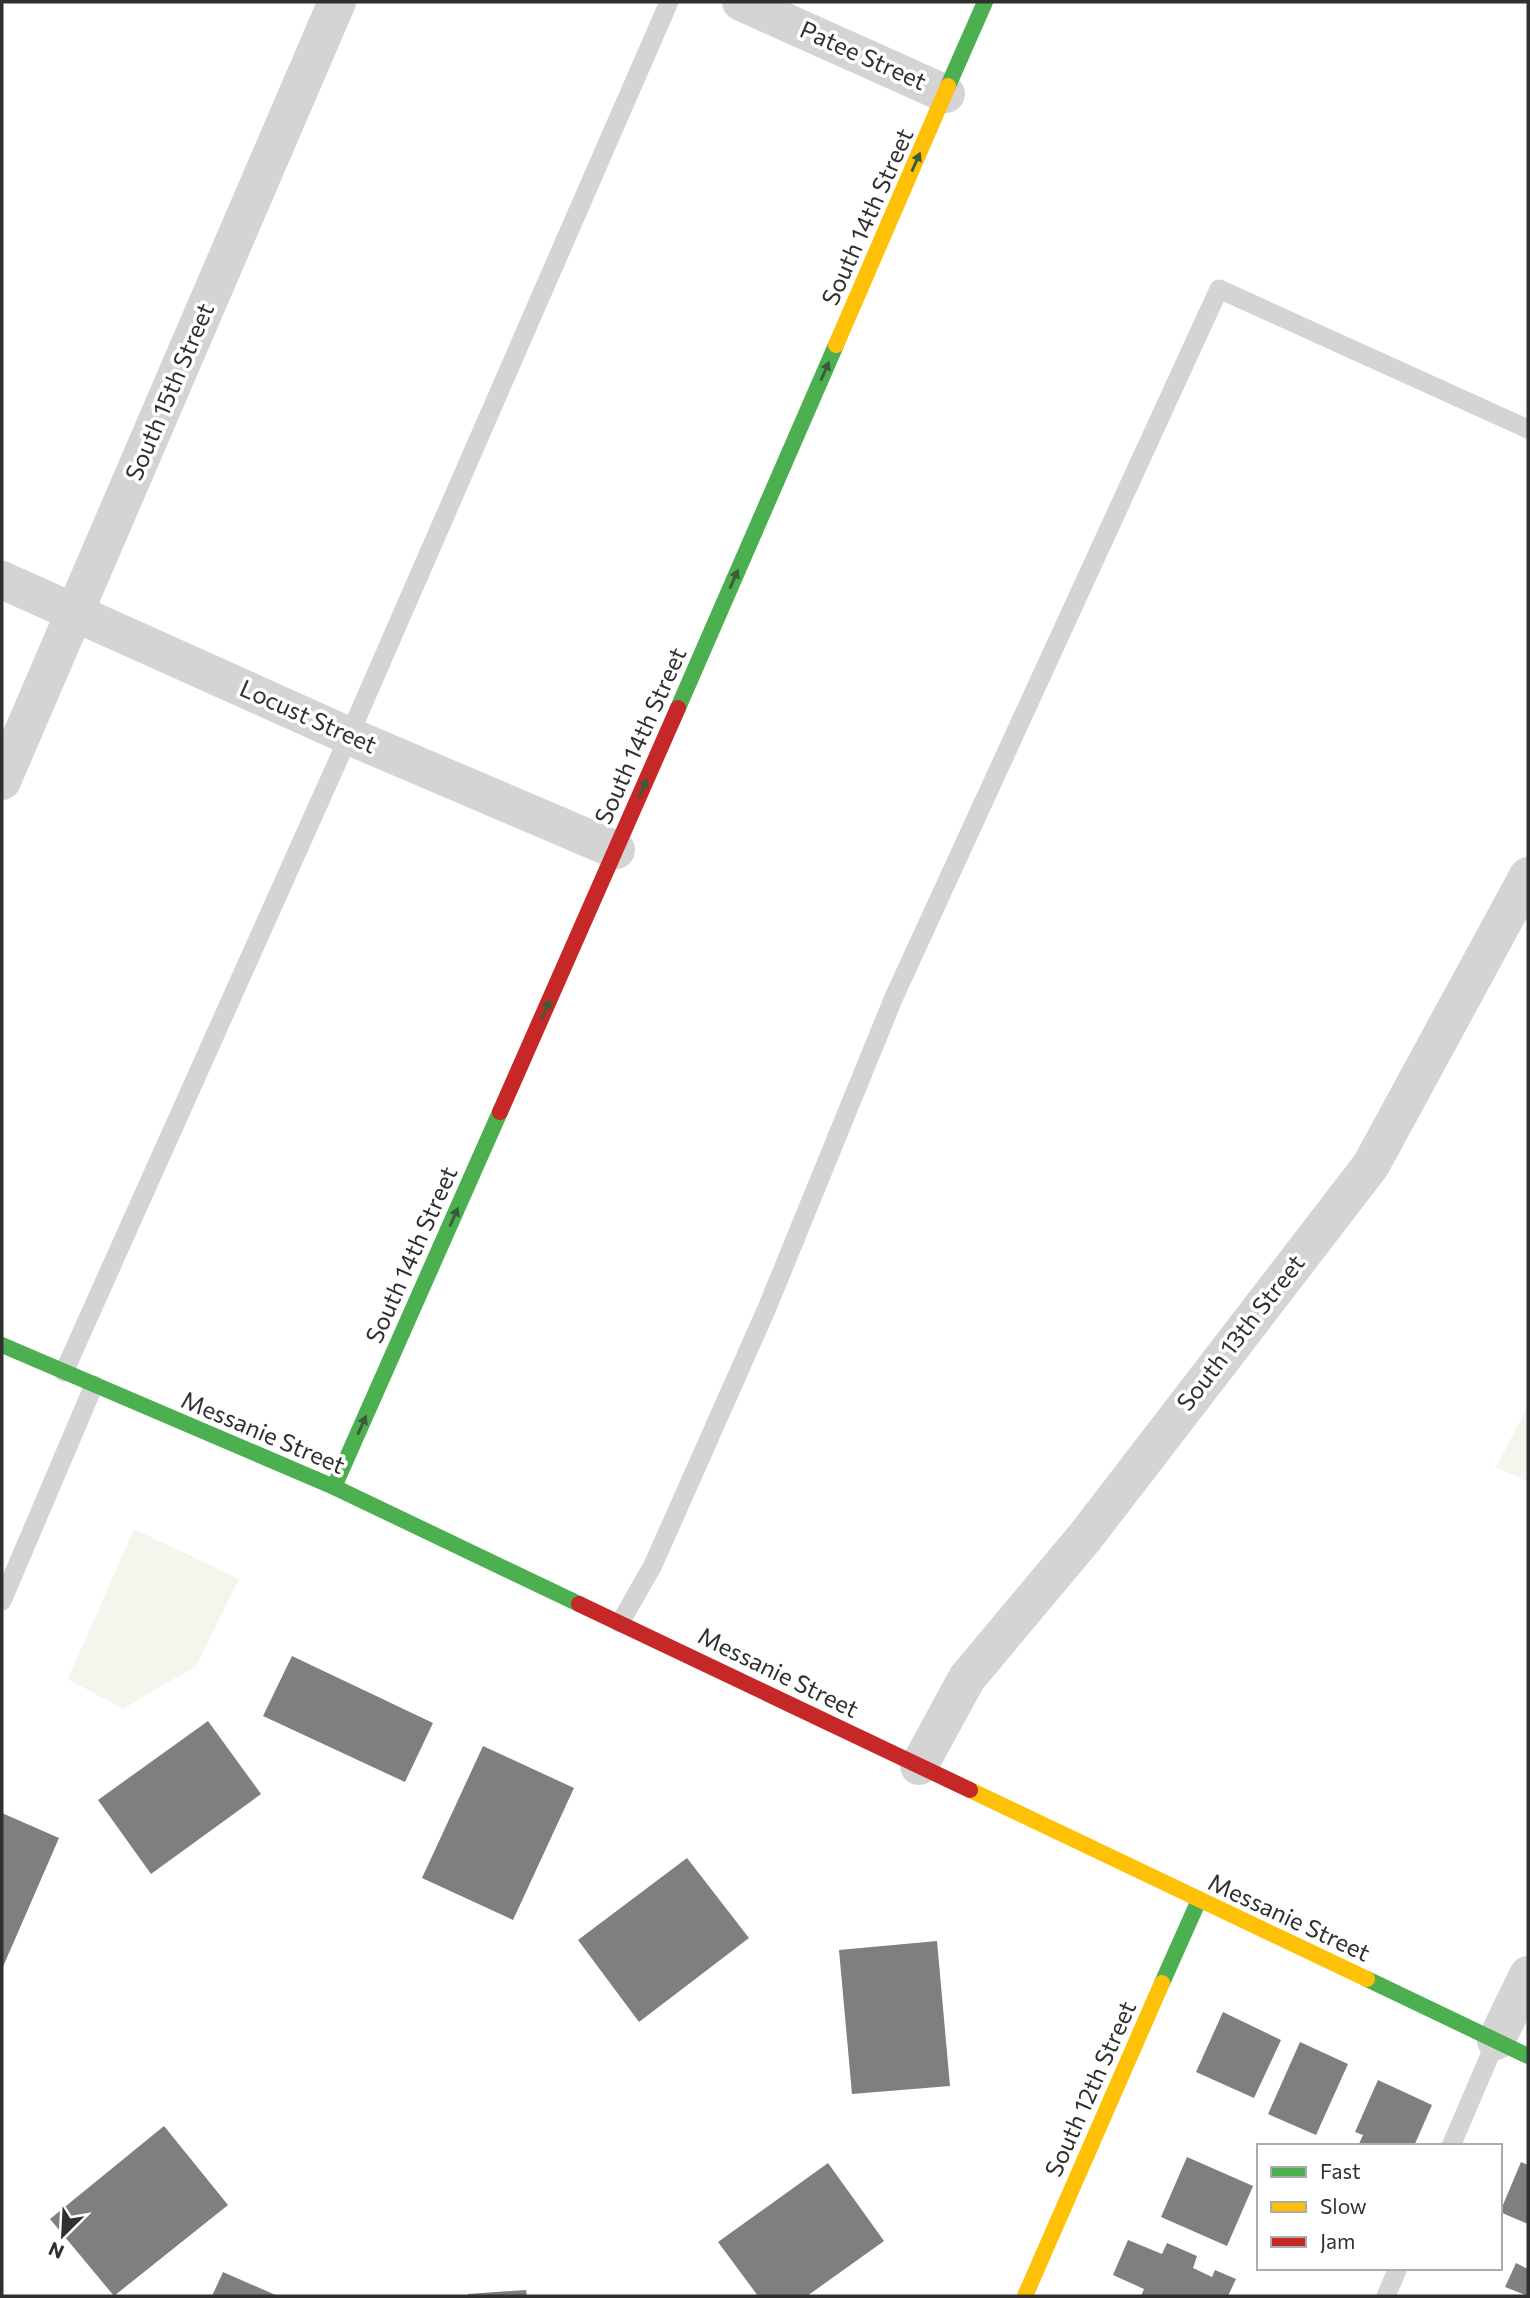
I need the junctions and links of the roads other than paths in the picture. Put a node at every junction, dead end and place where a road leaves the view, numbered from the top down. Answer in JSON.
{"nodes":[{"id":1,"x":337,"y":2,"type":"edge"},
{"id":2,"x":669,"y":2,"type":"edge"},
{"id":3,"x":741,"y":2,"type":"edge"},
{"id":4,"x":985,"y":2,"type":"edge"},
{"id":5,"x":946,"y":94,"type":"junction"},
{"id":6,"x":1528,"y":429,"type":"edge"},
{"id":7,"x":2,"y":580,"type":"edge"},
{"id":8,"x":75,"y":612,"type":"junction"},
{"id":9,"x":349,"y":736,"type":"junction"},
{"id":10,"x":2,"y":781,"type":"edge"},
{"id":11,"x":616,"y":850,"type":"junction"},
{"id":12,"x":1528,"y":876,"type":"edge"},
{"id":13,"x":2,"y":1345,"type":"edge"},
{"id":14,"x":64,"y":1371,"type":"junction"},
{"id":15,"x":94,"y":1384,"type":"junction"},
{"id":16,"x":334,"y":1488,"type":"junction"},
{"id":17,"x":2,"y":1601,"type":"edge"},
{"id":18,"x":620,"y":1623,"type":"junction"},
{"id":19,"x":919,"y":1766,"type":"junction"},
{"id":20,"x":1199,"y":1900,"type":"junction"},
{"id":21,"x":1528,"y":1975,"type":"edge"},
{"id":22,"x":1512,"y":2048,"type":"edge"},
{"id":23,"x":1452,"y":2144,"type":"edge"},
{"id":24,"x":1397,"y":2270,"type":"edge"},
{"id":25,"x":1025,"y":2296,"type":"edge"},
{"id":26,"x":1386,"y":2296,"type":"edge"}],
"edges":[{"from":1,"to":8,"type":"street","name":"South 15th Street"},
{"from":2,"to":9,"type":"lane"},
{"from":3,"to":5,"type":"street","name":"Patee Street"},
{"from":4,"to":5,"type":"street","name":"South 14th Street"},
{"from":11,"to":5,"type":"street","name":"South 14th Street","one_way":true},
{"from":6,"to":18,"type":"lane"},
{"from":7,"to":8,"type":"street","name":"Locust Street"},
{"from":8,"to":9,"type":"street","name":"Locust Street"},
{"from":8,"to":10,"type":"street","name":"South 15th Street"},
{"from":9,"to":11,"type":"street","name":"Locust Street"},
{"from":9,"to":14,"type":"lane"},
{"from":16,"to":11,"type":"street","name":"South 14th Street","one_way":true},
{"from":12,"to":19,"type":"street","name":"South 13th Street"},
{"from":13,"to":14,"type":"street","name":"Messanie Street"},
{"from":14,"to":15,"type":"street","name":"Messanie Street"},
{"from":15,"to":16,"type":"street","name":"Messanie Street"},
{"from":15,"to":17,"type":"lane"},
{"from":16,"to":18,"type":"street","name":"Messanie Street"},
{"from":18,"to":19,"type":"street","name":"Messanie Street"},
{"from":19,"to":20,"type":"street","name":"Messanie Street"},
{"from":20,"to":22,"type":"street","name":"Messanie Street"},
{"from":20,"to":25,"type":"street","name":"South 12th Street"},
{"from":21,"to":22,"type":"street"},
{"from":22,"to":23,"type":"lane"},
{"from":24,"to":26,"type":"lane"}]}
